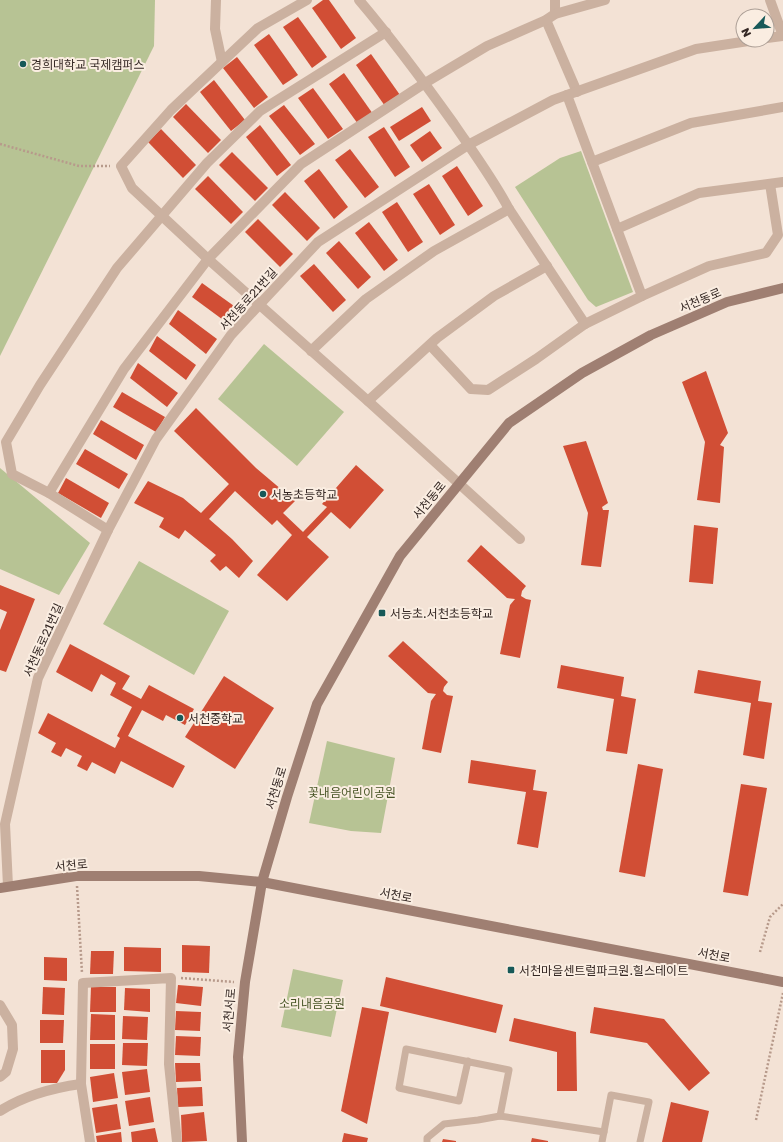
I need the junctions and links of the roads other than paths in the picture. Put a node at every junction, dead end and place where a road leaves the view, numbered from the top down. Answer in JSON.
{"nodes":[{"id":1,"x":223,"y":0,"type":"edge"},
{"id":2,"x":307,"y":0,"type":"edge"},
{"id":3,"x":359,"y":0,"type":"edge"},
{"id":4,"x":555,"y":0,"type":"edge"},
{"id":5,"x":605,"y":0,"type":"edge"},
{"id":6,"x":770,"y":0,"type":"edge"},
{"id":7,"x":216,"y":5,"type":"edge"},
{"id":8,"x":556,"y":14,"type":"junction"},
{"id":9,"x":546,"y":20,"type":"junction"},
{"id":10,"x":386,"y":32,"type":"junction"},
{"id":11,"x":783,"y":36,"type":"edge"},
{"id":12,"x":735,"y":43,"type":"edge"},
{"id":13,"x":222,"y":62,"type":"junction"},
{"id":14,"x":425,"y":83,"type":"junction"},
{"id":15,"x":577,"y":92,"type":"junction"},
{"id":16,"x":567,"y":95,"type":"junction"},
{"id":17,"x":783,"y":107,"type":"edge"},
{"id":18,"x":468,"y":145,"type":"junction"},
{"id":19,"x":592,"y":162,"type":"junction"},
{"id":20,"x":783,"y":182,"type":"edge"},
{"id":21,"x":770,"y":184,"type":"junction"},
{"id":22,"x":510,"y":209,"type":"junction"},
{"id":23,"x":161,"y":216,"type":"junction"},
{"id":24,"x":617,"y":228,"type":"junction"},
{"id":25,"x":208,"y":259,"type":"junction"},
{"id":26,"x":547,"y":266,"type":"junction"},
{"id":27,"x":783,"y":288,"type":"edge"},
{"id":28,"x":642,"y":296,"type":"junction"},
{"id":29,"x":260,"y":305,"type":"junction"},
{"id":30,"x":585,"y":324,"type":"junction"},
{"id":31,"x":430,"y":345,"type":"junction"},
{"id":32,"x":311,"y":351,"type":"junction"},
{"id":33,"x":368,"y":401,"type":"junction"},
{"id":34,"x":458,"y":484,"type":"junction"},
{"id":35,"x":49,"y":493,"type":"junction"},
{"id":36,"x":108,"y":530,"type":"junction"},
{"id":37,"x":520,"y":539,"type":"dead end"},
{"id":38,"x":262,"y":882,"type":"junction"},
{"id":39,"x":4,"y":887,"type":"edge"},
{"id":40,"x":783,"y":982,"type":"edge"},
{"id":41,"x":0,"y":1005,"type":"edge"},
{"id":42,"x":468,"y":1062,"type":"junction"},
{"id":43,"x":0,"y":1077,"type":"edge"},
{"id":44,"x":81,"y":1084,"type":"junction"},
{"id":45,"x":0,"y":1111,"type":"edge"},
{"id":46,"x":500,"y":1116,"type":"junction"},
{"id":47,"x":604,"y":1132,"type":"junction"},
{"id":48,"x":90,"y":1142,"type":"edge"},
{"id":49,"x":177,"y":1142,"type":"edge"},
{"id":50,"x":242,"y":1142,"type":"edge"},
{"id":51,"x":427,"y":1142,"type":"edge"},
{"id":52,"x":602,"y":1142,"type":"edge"},
{"id":53,"x":640,"y":1142,"type":"edge"}],
"edges":[{"from":1,"to":7,"type":"street"},
{"from":2,"to":13,"type":"street"},
{"from":3,"to":10,"type":"street"},
{"from":4,"to":8,"type":"street"},
{"from":5,"to":8,"type":"street"},
{"from":6,"to":11,"type":"street"},
{"from":7,"to":13,"type":"street"},
{"from":8,"to":9,"type":"street"},
{"from":9,"to":14,"type":"street"},
{"from":9,"to":15,"type":"street"},
{"from":10,"to":14,"type":"street"},
{"from":10,"to":23,"type":"street"},
{"from":12,"to":15,"type":"street","name":"서천동로21번길"},
{"from":13,"to":23,"type":"street"},
{"from":14,"to":18,"type":"street"},
{"from":14,"to":25,"type":"street"},
{"from":15,"to":16,"type":"street","name":"서천동로21번길"},
{"from":16,"to":18,"type":"street","name":"서천동로21번길"},
{"from":16,"to":19,"type":"street"},
{"from":17,"to":19,"type":"street"},
{"from":18,"to":22,"type":"street"},
{"from":18,"to":29,"type":"street","name":"서천동로21번길"},
{"from":19,"to":24,"type":"street"},
{"from":20,"to":21,"type":"street"},
{"from":21,"to":24,"type":"street"},
{"from":21,"to":28,"type":"street"},
{"from":22,"to":26,"type":"street"},
{"from":22,"to":32,"type":"street"},
{"from":23,"to":25,"type":"street"},
{"from":23,"to":35,"type":"street"},
{"from":24,"to":28,"type":"street"},
{"from":25,"to":29,"type":"street"},
{"from":25,"to":35,"type":"street"},
{"from":26,"to":30,"type":"street"},
{"from":26,"to":31,"type":"street"},
{"from":27,"to":34,"type":"street","name":"서천동로"},
{"from":28,"to":30,"type":"street"},
{"from":29,"to":32,"type":"street"},
{"from":29,"to":36,"type":"street","name":"서천동로21번길"},
{"from":30,"to":31,"type":"street"},
{"from":31,"to":33,"type":"street"},
{"from":32,"to":33,"type":"street"},
{"from":33,"to":34,"type":"street"},
{"from":34,"to":37,"type":"street"},
{"from":34,"to":38,"type":"street","name":"서천동로"},
{"from":35,"to":36,"type":"street"},
{"from":36,"to":39,"type":"street","name":"서천동로21번길"},
{"from":38,"to":39,"type":"street","name":"서천로"},
{"from":38,"to":40,"type":"street","name":"서천로"},
{"from":38,"to":50,"type":"street","name":"서천서로"},
{"from":41,"to":43,"type":"street"},
{"from":42,"to":42,"type":"lane"},
{"from":42,"to":46,"type":"lane"},
{"from":44,"to":45,"type":"street"},
{"from":44,"to":48,"type":"street"},
{"from":44,"to":49,"type":"street"},
{"from":46,"to":47,"type":"lane"},
{"from":46,"to":51,"type":"lane"},
{"from":47,"to":52,"type":"lane"},
{"from":47,"to":53,"type":"lane"}]}
